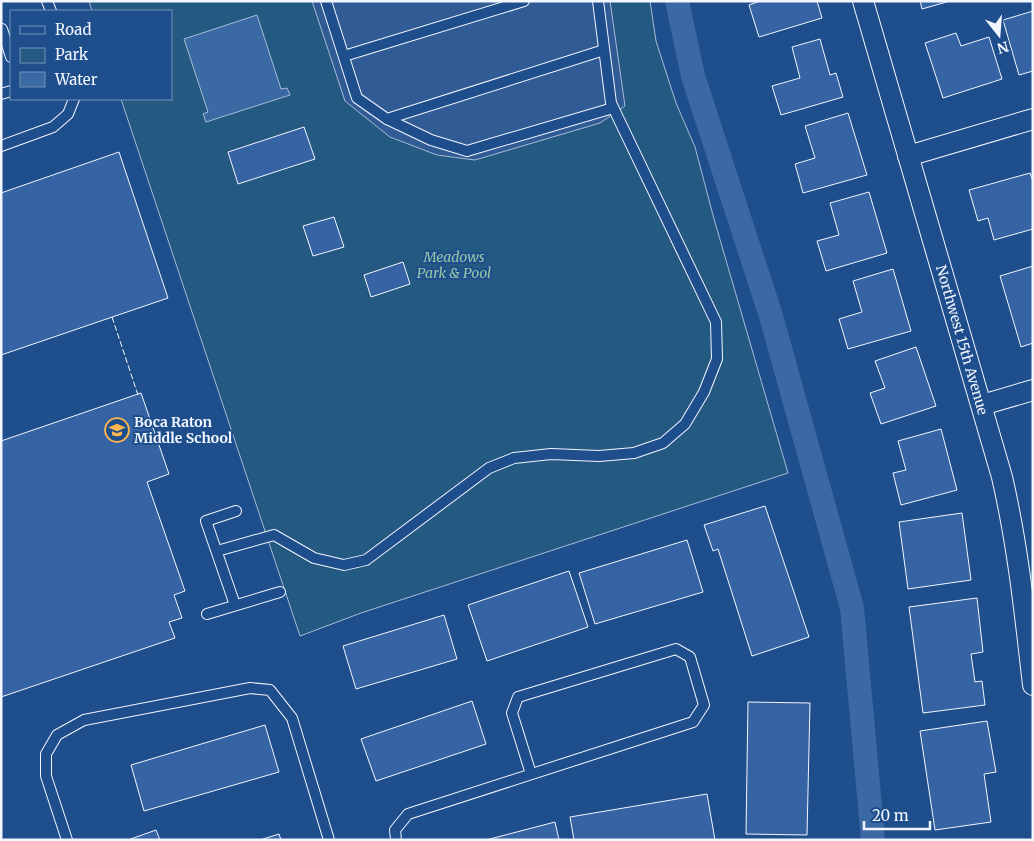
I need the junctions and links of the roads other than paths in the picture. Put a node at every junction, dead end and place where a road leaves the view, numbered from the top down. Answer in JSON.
{"nodes":[{"id":1,"x":326,"y":1,"type":"edge"},
{"id":2,"x":524,"y":1,"type":"edge"},
{"id":3,"x":598,"y":1,"type":"edge"},
{"id":4,"x":862,"y":1,"type":"edge"},
{"id":5,"x":5,"y":28,"type":"edge"},
{"id":6,"x":604,"y":50,"type":"junction"},
{"id":7,"x":10,"y":52,"type":"edge"},
{"id":8,"x":344,"y":56,"type":"junction"},
{"id":9,"x":74,"y":100,"type":"edge"},
{"id":10,"x":613,"y":108,"type":"junction"},
{"id":11,"x":387,"y":119,"type":"junction"},
{"id":12,"x":1033,"y":119,"type":"edge"},
{"id":13,"x":1,"y":146,"type":"edge"},
{"id":14,"x":908,"y":156,"type":"junction"},
{"id":15,"x":1033,"y":390,"type":"edge"},
{"id":16,"x":982,"y":405,"type":"junction"},
{"id":17,"x":236,"y":511,"type":"dead end"},
{"id":18,"x":217,"y":551,"type":"junction"},
{"id":19,"x":280,"y":592,"type":"dead end"},
{"id":20,"x":235,"y":605,"type":"junction"},
{"id":21,"x":207,"y":614,"type":"dead end"},
{"id":22,"x":1029,"y":625,"type":"edge"},
{"id":23,"x":1033,"y":685,"type":"edge"},
{"id":24,"x":531,"y":774,"type":"junction"},
{"id":25,"x":67,"y":840,"type":"edge"},
{"id":26,"x":329,"y":840,"type":"edge"},
{"id":27,"x":396,"y":840,"type":"edge"}],
"edges":[{"from":1,"to":8,"type":"lane"},
{"from":2,"to":8,"type":"lane"},
{"from":3,"to":6,"type":"lane"},
{"from":4,"to":14,"type":"street","name":"Northwest 15th Avenue"},
{"from":5,"to":7,"type":"lane"},
{"from":6,"to":10,"type":"lane"},
{"from":6,"to":11,"type":"lane"},
{"from":8,"to":11,"type":"lane"},
{"from":9,"to":13,"type":"lane"},
{"from":10,"to":11,"type":"lane"},
{"from":10,"to":18,"type":"lane"},
{"from":12,"to":14,"type":"street"},
{"from":14,"to":16,"type":"street","name":"Northwest 15th Avenue"},
{"from":15,"to":16,"type":"street"},
{"from":16,"to":22,"type":"street","name":"Northwest 15th Avenue"},
{"from":17,"to":18,"type":"lane"},
{"from":18,"to":20,"type":"lane"},
{"from":19,"to":20,"type":"lane"},
{"from":20,"to":21,"type":"lane"},
{"from":22,"to":23,"type":"street","name":"Northwest 15th Avenue"},
{"from":24,"to":24,"type":"lane"},
{"from":24,"to":27,"type":"lane"},
{"from":25,"to":26,"type":"lane"}]}
